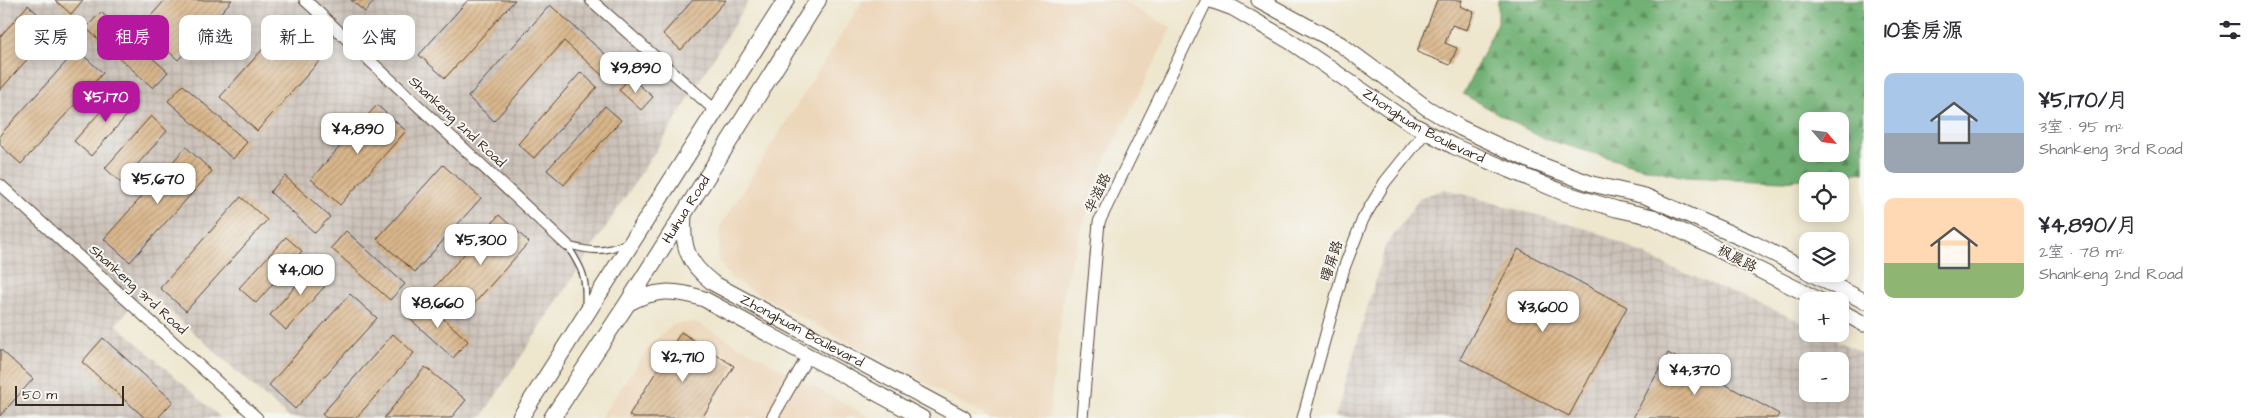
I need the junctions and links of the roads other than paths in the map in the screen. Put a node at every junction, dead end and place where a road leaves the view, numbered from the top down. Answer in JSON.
{"nodes":[{"id":1,"x":305,"y":0,"type":"edge"},
{"id":2,"x":591,"y":0,"type":"edge"},
{"id":3,"x":786,"y":0,"type":"edge"},
{"id":4,"x":818,"y":0,"type":"edge"},
{"id":5,"x":1209,"y":0,"type":"edge"},
{"id":6,"x":1259,"y":0,"type":"edge"},
{"id":7,"x":716,"y":111,"type":"junction"},
{"id":8,"x":1426,"y":131,"type":"junction"},
{"id":9,"x":0,"y":185,"type":"edge"},
{"id":10,"x":1645,"y":196,"type":"joint"},
{"id":11,"x":684,"y":213,"type":"junction"},
{"id":12,"x":1653,"y":217,"type":"joint"},
{"id":13,"x":634,"y":238,"type":"junction"},
{"id":14,"x":566,"y":245,"type":"junction"},
{"id":15,"x":1799,"y":266,"type":"edge"},
{"id":16,"x":1827,"y":282,"type":"edge"},
{"id":17,"x":1803,"y":292,"type":"edge"},
{"id":18,"x":1864,"y":301,"type":"edge"},
{"id":19,"x":627,"y":304,"type":"junction"},
{"id":20,"x":1849,"y":316,"type":"edge"},
{"id":21,"x":584,"y":318,"type":"junction"},
{"id":22,"x":1864,"y":324,"type":"edge"},
{"id":23,"x":808,"y":356,"type":"junction"},
{"id":24,"x":257,"y":418,"type":"edge"},
{"id":25,"x":520,"y":418,"type":"edge"},
{"id":26,"x":552,"y":418,"type":"edge"},
{"id":27,"x":772,"y":418,"type":"edge"},
{"id":28,"x":922,"y":418,"type":"edge"},
{"id":29,"x":963,"y":418,"type":"edge"},
{"id":30,"x":1082,"y":418,"type":"edge"},
{"id":31,"x":1303,"y":418,"type":"edge"}],
"edges":[{"from":1,"to":14,"type":"street","name":"Shankeng 2nd Road"},
{"from":2,"to":7,"type":"street"},
{"from":3,"to":7,"type":"main road","name":"Huihua Road"},
{"from":4,"to":11,"type":"main road","name":"Huihua Road"},
{"from":5,"to":8,"type":"street","name":"Zhonghuan Boulevard"},
{"from":5,"to":30,"type":"street","name":"华滋路"},
{"from":6,"to":10,"type":"street","name":"Zhonghuan Boulevard"},
{"from":7,"to":13,"type":"main road","name":"Huihua Road"},
{"from":8,"to":12,"type":"street","name":"Zhonghuan Boulevard"},
{"from":8,"to":31,"type":"street","name":"曙屏路"},
{"from":9,"to":24,"type":"street","name":"Shankeng 3rd Road"},
{"from":10,"to":15,"type":"street","name":"枫晨路"},
{"from":11,"to":19,"type":"main road","name":"Huihua Road"},
{"from":11,"to":29,"type":"street","name":"Zhonghuan Boulevard"},
{"from":12,"to":17,"type":"street","name":"枫晨路"},
{"from":13,"to":14,"type":"lane"},
{"from":13,"to":21,"type":"main road","name":"Huihua Road"},
{"from":14,"to":21,"type":"lane"},
{"from":16,"to":18,"type":"street"},
{"from":19,"to":23,"type":"street","name":"Zhonghuan Boulevard"},
{"from":19,"to":26,"type":"main road","name":"Huihua Road"},
{"from":20,"to":22,"type":"street"},
{"from":21,"to":25,"type":"main road","name":"Huihua Road"},
{"from":23,"to":27,"type":"street"},
{"from":23,"to":28,"type":"street","name":"Zhonghuan Boulevard"}]}
